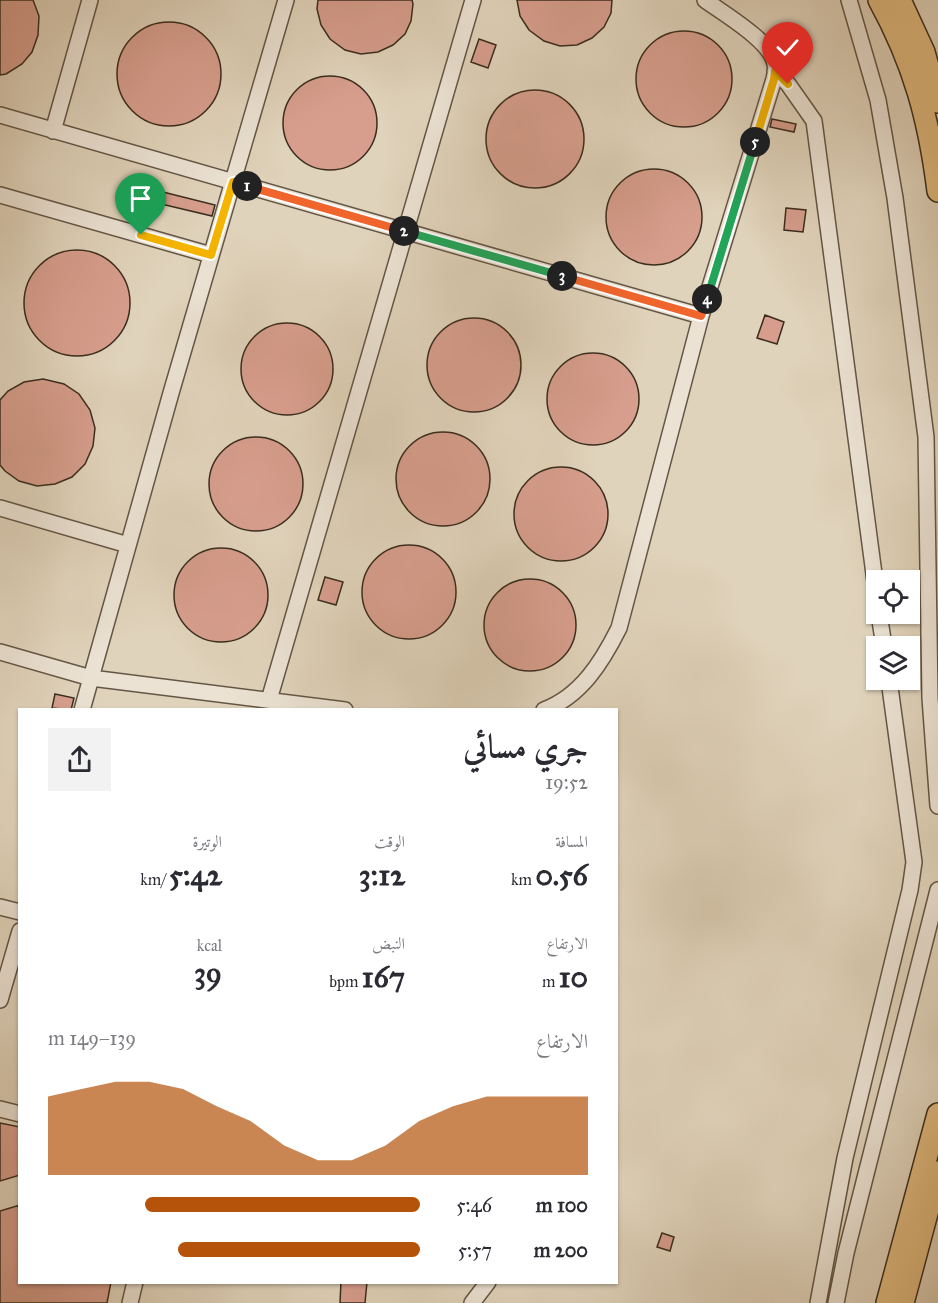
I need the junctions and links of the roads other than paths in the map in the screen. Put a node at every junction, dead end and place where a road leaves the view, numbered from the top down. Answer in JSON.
{"nodes":[{"id":1,"x":90,"y":0,"type":"edge"},
{"id":2,"x":286,"y":0,"type":"edge"},
{"id":3,"x":473,"y":0,"type":"edge"},
{"id":4,"x":705,"y":0,"type":"edge"},
{"id":5,"x":849,"y":0,"type":"edge"},
{"id":6,"x":879,"y":0,"type":"edge"},
{"id":7,"x":900,"y":0,"type":"edge"},
{"id":8,"x":775,"y":71,"type":"junction"},
{"id":9,"x":938,"y":102,"type":"edge"},
{"id":10,"x":0,"y":115,"type":"edge"},
{"id":11,"x":53,"y":131,"type":"junction"},
{"id":12,"x":233,"y":182,"type":"junction"},
{"id":13,"x":938,"y":191,"type":"edge"},
{"id":14,"x":0,"y":195,"type":"edge"},
{"id":15,"x":405,"y":232,"type":"junction"},
{"id":16,"x":211,"y":255,"type":"junction"},
{"id":17,"x":701,"y":316,"type":"junction"},
{"id":18,"x":0,"y":508,"type":"edge"},
{"id":19,"x":128,"y":545,"type":"junction"},
{"id":20,"x":873,"y":570,"type":"edge"},
{"id":21,"x":0,"y":652,"type":"edge"},
{"id":22,"x":91,"y":678,"type":"junction"},
{"id":23,"x":890,"y":690,"type":"edge"},
{"id":24,"x":269,"y":700,"type":"junction"},
{"id":25,"x":83,"y":708,"type":"edge"},
{"id":26,"x":330,"y":708,"type":"edge"},
{"id":27,"x":549,"y":708,"type":"edge"},
{"id":28,"x":938,"y":806,"type":"edge"},
{"id":29,"x":938,"y":890,"type":"edge"},
{"id":30,"x":0,"y":907,"type":"edge"},
{"id":31,"x":18,"y":912,"type":"edge"},
{"id":32,"x":18,"y":938,"type":"edge"},
{"id":33,"x":0,"y":1000,"type":"edge"},
{"id":34,"x":0,"y":1109,"type":"edge"},
{"id":35,"x":18,"y":1114,"type":"edge"},
{"id":36,"x":938,"y":1114,"type":"edge"},
{"id":37,"x":938,"y":1172,"type":"edge"},
{"id":38,"x":135,"y":1284,"type":"edge"},
{"id":39,"x":486,"y":1284,"type":"edge"},
{"id":40,"x":130,"y":1303,"type":"edge"},
{"id":41,"x":472,"y":1303,"type":"edge"},
{"id":42,"x":818,"y":1303,"type":"edge"},
{"id":43,"x":836,"y":1303,"type":"edge"},
{"id":44,"x":887,"y":1303,"type":"edge"},
{"id":45,"x":903,"y":1303,"type":"edge"}],
"edges":[{"from":1,"to":11,"type":"lane"},
{"from":2,"to":12,"type":"lane"},
{"from":3,"to":15,"type":"lane"},
{"from":4,"to":8,"type":"lane"},
{"from":5,"to":28,"type":"lane"},
{"from":6,"to":13,"type":"highway"},
{"from":7,"to":9,"type":"highway"},
{"from":8,"to":17,"type":"lane"},
{"from":8,"to":20,"type":"lane"},
{"from":10,"to":11,"type":"lane"},
{"from":11,"to":12,"type":"lane"},
{"from":12,"to":15,"type":"lane"},
{"from":12,"to":16,"type":"lane"},
{"from":14,"to":16,"type":"lane"},
{"from":15,"to":17,"type":"lane"},
{"from":15,"to":24,"type":"lane"},
{"from":16,"to":19,"type":"lane"},
{"from":17,"to":27,"type":"lane"},
{"from":18,"to":19,"type":"lane"},
{"from":19,"to":22,"type":"lane"},
{"from":21,"to":22,"type":"lane"},
{"from":22,"to":24,"type":"lane"},
{"from":22,"to":25,"type":"lane"},
{"from":23,"to":42,"type":"lane"},
{"from":24,"to":26,"type":"lane"},
{"from":29,"to":43,"type":"lane"},
{"from":30,"to":31,"type":"lane"},
{"from":32,"to":33,"type":"lane"},
{"from":34,"to":35,"type":"lane"},
{"from":36,"to":44,"type":"highway"},
{"from":37,"to":45,"type":"highway"},
{"from":38,"to":40,"type":"lane"},
{"from":39,"to":41,"type":"lane"}]}
